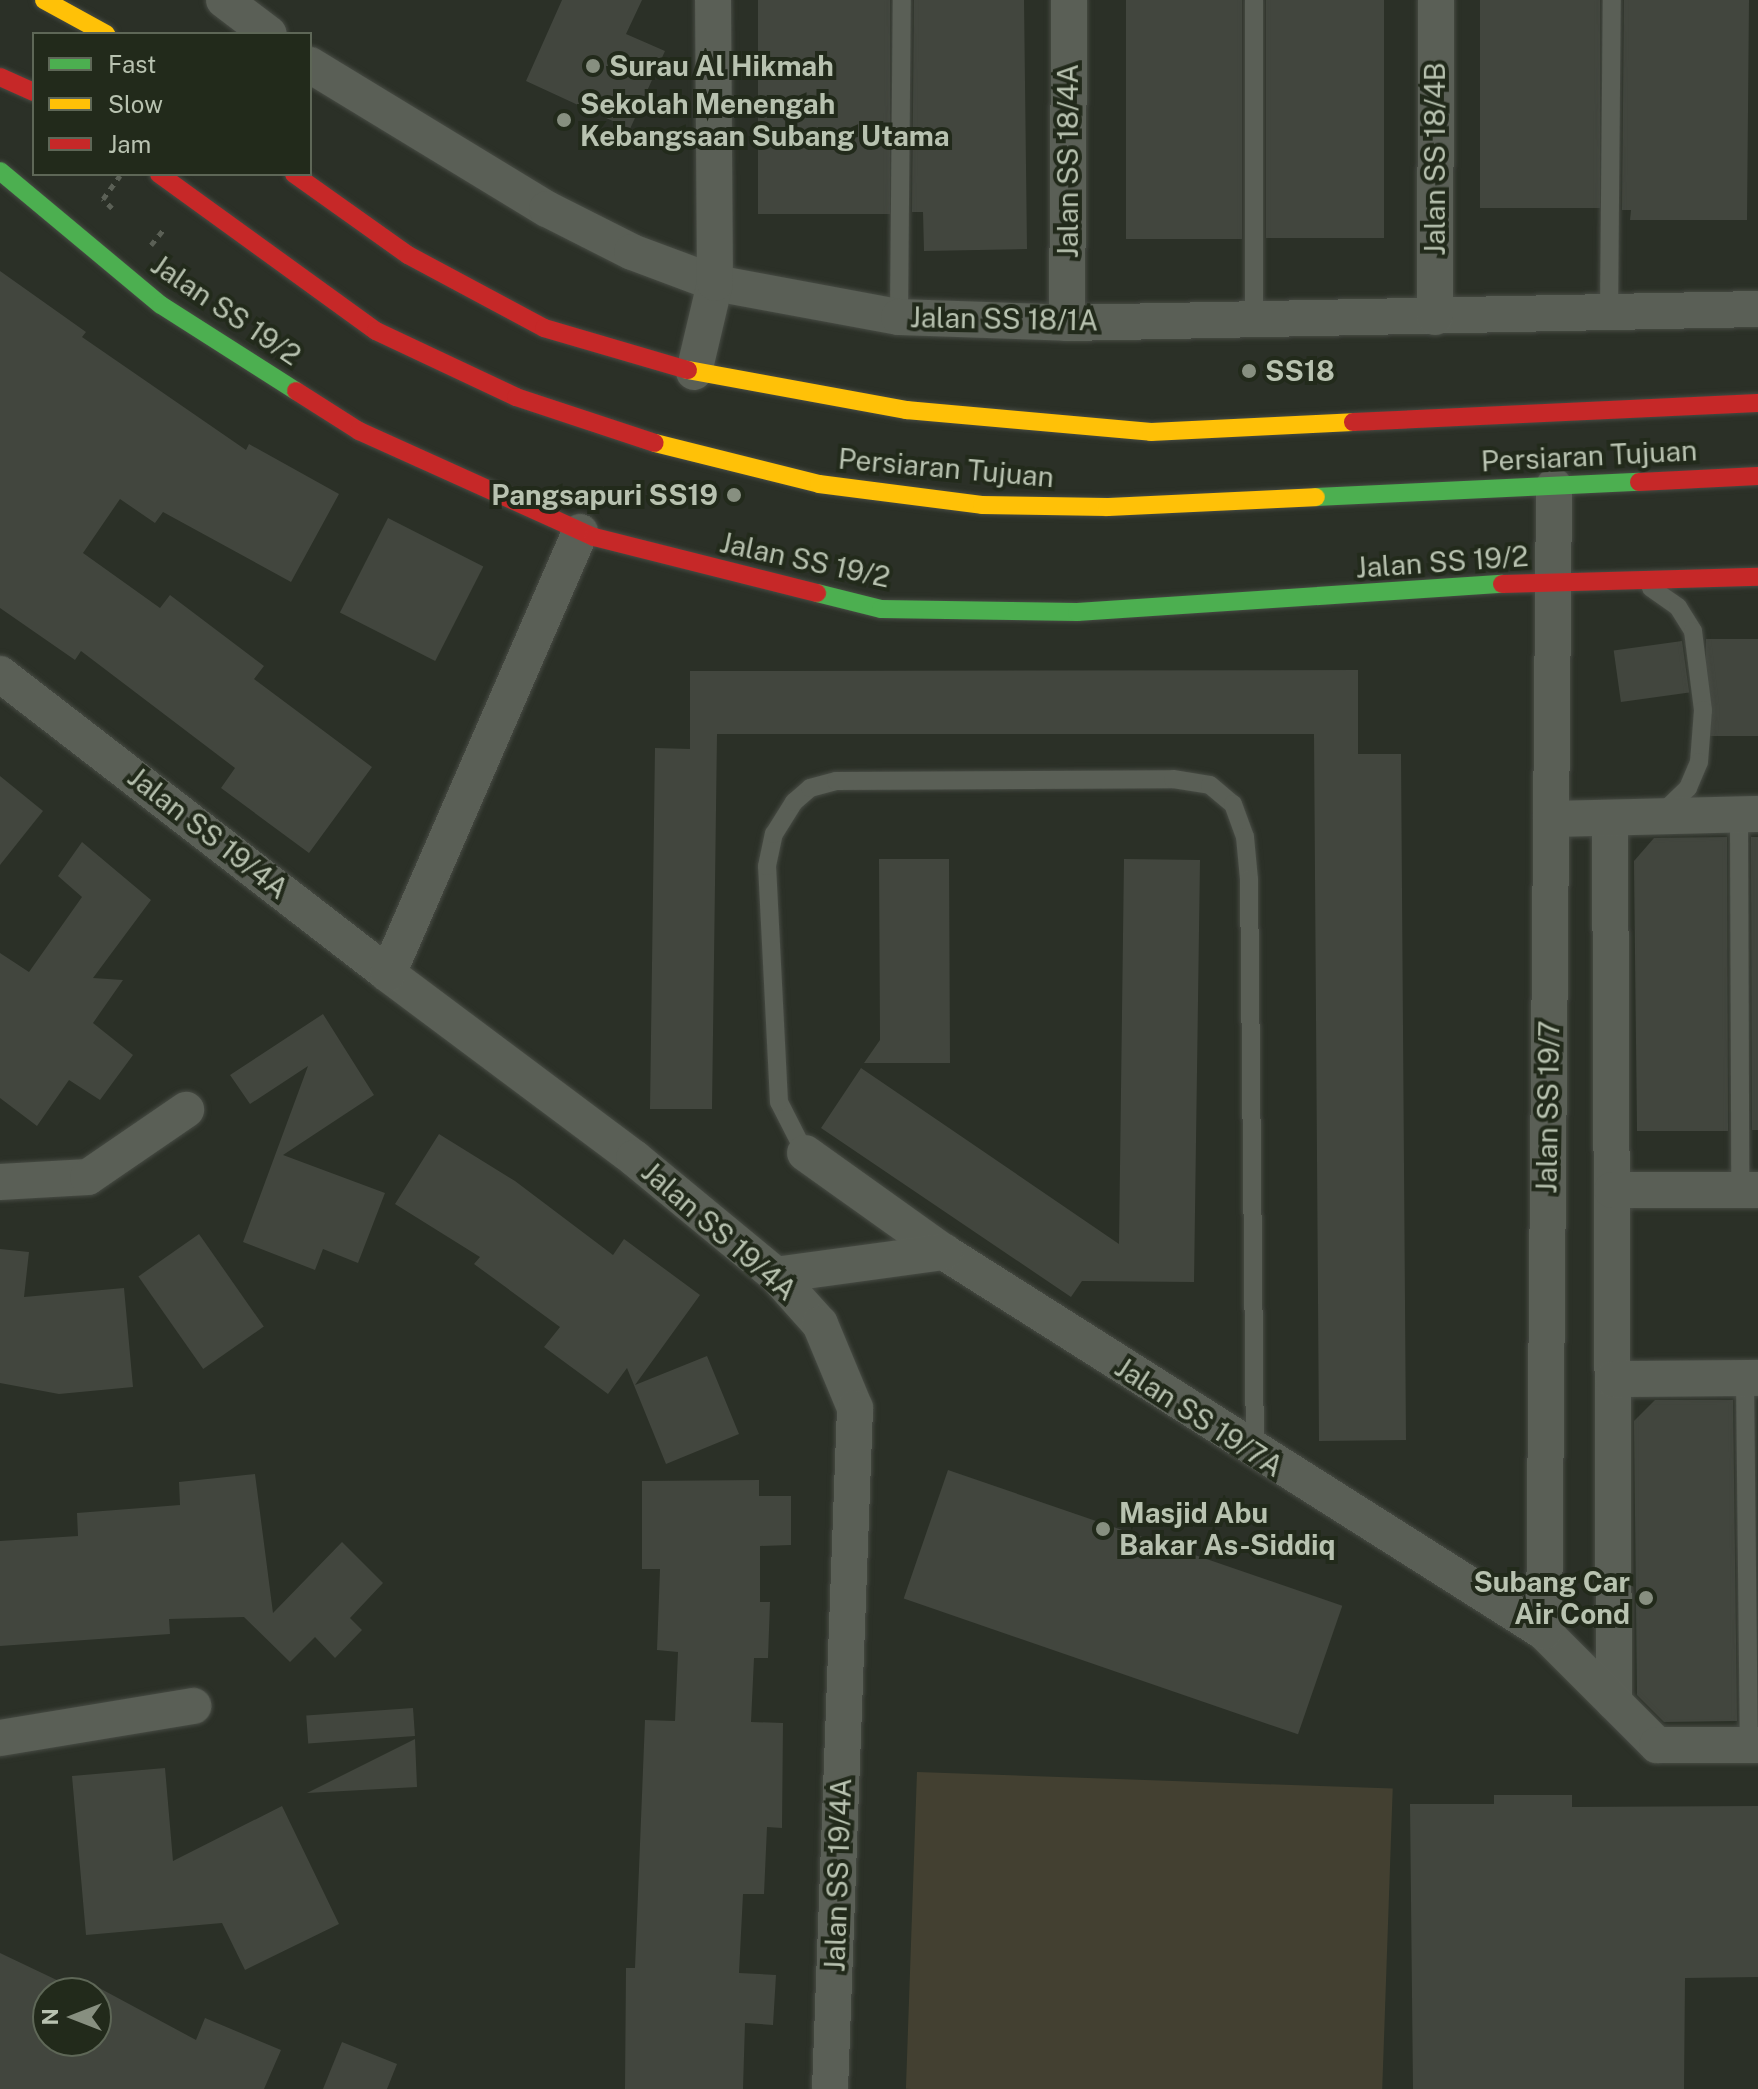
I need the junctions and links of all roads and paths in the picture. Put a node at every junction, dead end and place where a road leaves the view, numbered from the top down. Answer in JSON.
{"nodes":[{"id":1,"x":44,"y":0,"type":"edge"},
{"id":2,"x":224,"y":0,"type":"edge"},
{"id":3,"x":713,"y":0,"type":"edge"},
{"id":4,"x":902,"y":0,"type":"edge"},
{"id":5,"x":1069,"y":0,"type":"edge"},
{"id":6,"x":1254,"y":0,"type":"edge"},
{"id":7,"x":1436,"y":0,"type":"edge"},
{"id":8,"x":1612,"y":0,"type":"edge"},
{"id":9,"x":102,"y":32,"type":"edge"},
{"id":10,"x":266,"y":32,"type":"edge"},
{"id":11,"x":312,"y":66,"type":"edge"},
{"id":12,"x":0,"y":77,"type":"edge"},
{"id":13,"x":32,"y":91,"type":"edge"},
{"id":14,"x":0,"y":171,"type":"edge"},
{"id":15,"x":120,"y":176,"type":"edge"},
{"id":16,"x":162,"y":176,"type":"edge"},
{"id":17,"x":297,"y":176,"type":"edge"},
{"id":18,"x":103,"y":199,"type":"dead end"},
{"id":19,"x":715,"y":283,"type":"junction"},
{"id":20,"x":1758,"y":309,"type":"edge"},
{"id":21,"x":1609,"y":315,"type":"junction"},
{"id":22,"x":899,"y":317,"type":"junction"},
{"id":23,"x":1435,"y":317,"type":"junction"},
{"id":24,"x":1254,"y":320,"type":"junction"},
{"id":25,"x":1067,"y":323,"type":"junction"},
{"id":26,"x":694,"y":372,"type":"junction"},
{"id":27,"x":1758,"y":403,"type":"edge"},
{"id":28,"x":1758,"y":476,"type":"edge"},
{"id":29,"x":1554,"y":486,"type":"junction"},
{"id":30,"x":580,"y":532,"type":"junction"},
{"id":31,"x":1758,"y":577,"type":"edge"},
{"id":32,"x":1635,"y":579,"type":"junction"},
{"id":33,"x":1553,"y":581,"type":"junction"},
{"id":34,"x":0,"y":674,"type":"edge"},
{"id":35,"x":1748,"y":814,"type":"edge"},
{"id":36,"x":1658,"y":817,"type":"junction"},
{"id":37,"x":1610,"y":818,"type":"junction"},
{"id":38,"x":1551,"y":819,"type":"junction"},
{"id":39,"x":388,"y":974,"type":"junction"},
{"id":40,"x":186,"y":1110,"type":"dead end"},
{"id":41,"x":805,"y":1153,"type":"joint"},
{"id":42,"x":0,"y":1182,"type":"edge"},
{"id":43,"x":1612,"y":1190,"type":"junction"},
{"id":44,"x":1749,"y":1190,"type":"edge"},
{"id":45,"x":944,"y":1252,"type":"junction"},
{"id":46,"x":776,"y":1275,"type":"junction"},
{"id":47,"x":1752,"y":1378,"type":"edge"},
{"id":48,"x":1613,"y":1379,"type":"junction"},
{"id":49,"x":1255,"y":1454,"type":"junction"},
{"id":50,"x":1544,"y":1632,"type":"junction"},
{"id":51,"x":1614,"y":1702,"type":"junction"},
{"id":52,"x":193,"y":1706,"type":"dead end"},
{"id":53,"x":0,"y":1738,"type":"edge"},
{"id":54,"x":1754,"y":1745,"type":"edge"},
{"id":55,"x":830,"y":2089,"type":"edge"}],
"edges":[{"from":1,"to":9,"type":"main road"},
{"from":2,"to":10,"type":"street"},
{"from":3,"to":19,"type":"street"},
{"from":4,"to":22,"type":"lane"},
{"from":5,"to":25,"type":"street","name":"Jalan SS 18/4A"},
{"from":6,"to":24,"type":"lane"},
{"from":7,"to":23,"type":"street","name":"Jalan SS 18/4B"},
{"from":8,"to":21,"type":"lane"},
{"from":11,"to":19,"type":"street","name":"Jalan SS 18/1A"},
{"from":12,"to":13,"type":"main road"},
{"from":14,"to":30,"type":"main road","name":"Jalan SS 19/2"},
{"from":15,"to":18,"type":"path"},
{"from":16,"to":29,"type":"main road","name":"Persiaran Tujuan"},
{"from":17,"to":26,"type":"main road","name":"Persiaran Tujuan"},
{"from":19,"to":22,"type":"street","name":"Jalan SS 18/1A"},
{"from":19,"to":26,"type":"street"},
{"from":20,"to":21,"type":"street","name":"Jalan SS 18/1A"},
{"from":21,"to":23,"type":"street","name":"Jalan SS 18/1A"},
{"from":22,"to":25,"type":"street","name":"Jalan SS 18/1A"},
{"from":23,"to":24,"type":"street","name":"Jalan SS 18/1A"},
{"from":24,"to":25,"type":"street","name":"Jalan SS 18/1A"},
{"from":26,"to":27,"type":"main road","name":"Persiaran Tujuan"},
{"from":28,"to":29,"type":"main road","name":"Persiaran Tujuan"},
{"from":29,"to":33,"type":"street","name":"Jalan SS 19/7"},
{"from":30,"to":33,"type":"main road","name":"Jalan SS 19/2"},
{"from":30,"to":39,"type":"street"},
{"from":31,"to":32,"type":"main road","name":"Jalan SS 19/2"},
{"from":32,"to":33,"type":"main road","name":"Jalan SS 19/2"},
{"from":32,"to":36,"type":"lane"},
{"from":33,"to":38,"type":"street","name":"Jalan SS 19/7"},
{"from":34,"to":39,"type":"street","name":"Jalan SS 19/4A"},
{"from":35,"to":36,"type":"street"},
{"from":35,"to":44,"type":"lane"},
{"from":36,"to":37,"type":"street"},
{"from":37,"to":38,"type":"street"},
{"from":37,"to":43,"type":"street"},
{"from":38,"to":50,"type":"street","name":"Jalan SS 19/7"},
{"from":39,"to":46,"type":"street","name":"Jalan SS 19/4A"},
{"from":40,"to":42,"type":"street"},
{"from":41,"to":45,"type":"street","name":"Jalan SS 19/7A"},
{"from":41,"to":49,"type":"lane"},
{"from":43,"to":44,"type":"street"},
{"from":43,"to":48,"type":"street"},
{"from":45,"to":46,"type":"street"},
{"from":45,"to":49,"type":"street","name":"Jalan SS 19/7A"},
{"from":46,"to":55,"type":"street","name":"Jalan SS 19/4A"},
{"from":47,"to":48,"type":"street"},
{"from":47,"to":54,"type":"lane"},
{"from":48,"to":51,"type":"street"},
{"from":49,"to":50,"type":"street","name":"Jalan SS 19/7A"},
{"from":50,"to":51,"type":"street","name":"Jalan SS 19/7A"},
{"from":51,"to":54,"type":"street","name":"Jalan SS 19/7A"},
{"from":52,"to":53,"type":"street"}]}
